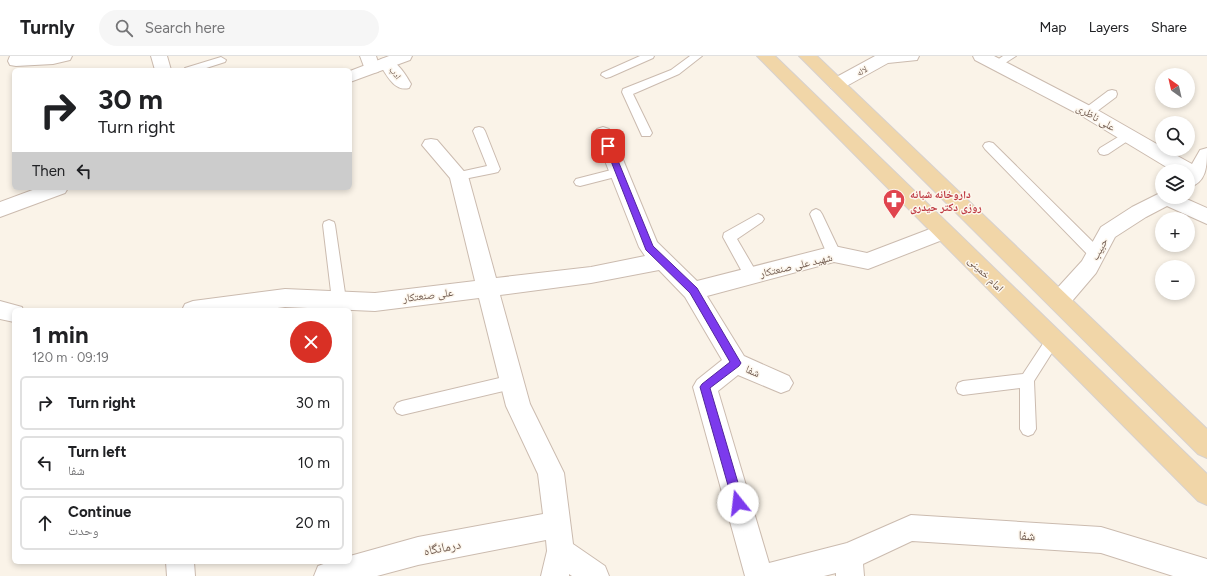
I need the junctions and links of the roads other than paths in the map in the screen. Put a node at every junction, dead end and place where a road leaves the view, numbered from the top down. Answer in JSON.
{"nodes":[{"id":1,"x":18,"y":56,"type":"edge"},
{"id":2,"x":64,"y":56,"type":"edge"},
{"id":3,"x":159,"y":56,"type":"edge"},
{"id":4,"x":404,"y":56,"type":"edge"},
{"id":5,"x":649,"y":56,"type":"edge"},
{"id":6,"x":697,"y":56,"type":"edge"},
{"id":7,"x":765,"y":56,"type":"edge"},
{"id":8,"x":807,"y":56,"type":"edge"},
{"id":9,"x":911,"y":56,"type":"edge"},
{"id":10,"x":1011,"y":56,"type":"edge"},
{"id":11,"x":221,"y":60,"type":"dead end"},
{"id":12,"x":988,"y":60,"type":"edge"},
{"id":13,"x":376,"y":62,"type":"edge"},
{"id":14,"x":162,"y":68,"type":"edge"},
{"id":15,"x":195,"y":68,"type":"edge"},
{"id":16,"x":606,"y":75,"type":"dead end"},
{"id":17,"x":352,"y":76,"type":"edge"},
{"id":18,"x":403,"y":84,"type":"dead end"},
{"id":19,"x":837,"y":84,"type":"junction"},
{"id":20,"x":1112,"y":94,"type":"dead end"},
{"id":21,"x":1088,"y":112,"type":"junction"},
{"id":22,"x":479,"y":131,"type":"dead end"},
{"id":23,"x":603,"y":133,"type":"dead end"},
{"id":24,"x":646,"y":133,"type":"dead end"},
{"id":25,"x":1128,"y":135,"type":"junction"},
{"id":26,"x":431,"y":145,"type":"dead end"},
{"id":27,"x":989,"y":146,"type":"dead end"},
{"id":28,"x":1104,"y":151,"type":"dead end"},
{"id":29,"x":1207,"y":155,"type":"edge"},
{"id":30,"x":1170,"y":164,"type":"edge"},
{"id":31,"x":618,"y":172,"type":"junction"},
{"id":32,"x":1195,"y":172,"type":"edge"},
{"id":33,"x":459,"y":176,"type":"junction"},
{"id":34,"x":580,"y":182,"type":"dead end"},
{"id":35,"x":53,"y":190,"type":"edge"},
{"id":36,"x":1155,"y":204,"type":"edge"},
{"id":37,"x":1180,"y":204,"type":"edge"},
{"id":38,"x":0,"y":210,"type":"edge"},
{"id":39,"x":816,"y":214,"type":"dead end"},
{"id":40,"x":1207,"y":216,"type":"edge"},
{"id":41,"x":758,"y":219,"type":"dead end"},
{"id":42,"x":329,"y":225,"type":"dead end"},
{"id":43,"x":943,"y":232,"type":"junction"},
{"id":44,"x":834,"y":254,"type":"junction"},
{"id":45,"x":1096,"y":254,"type":"junction"},
{"id":46,"x":663,"y":261,"type":"junction"},
{"id":47,"x":751,"y":275,"type":"junction"},
{"id":48,"x":487,"y":288,"type":"junction"},
{"id":49,"x":693,"y":291,"type":"junction"},
{"id":50,"x":340,"y":300,"type":"junction"},
{"id":51,"x":1059,"y":301,"type":"junction"},
{"id":52,"x":208,"y":308,"type":"edge"},
{"id":53,"x":0,"y":310,"type":"edge"},
{"id":54,"x":12,"y":313,"type":"edge"},
{"id":55,"x":1053,"y":340,"type":"junction"},
{"id":56,"x":736,"y":363,"type":"junction"},
{"id":57,"x":1027,"y":380,"type":"junction"},
{"id":58,"x":512,"y":382,"type":"junction"},
{"id":59,"x":781,"y":383,"type":"dead end"},
{"id":60,"x":963,"y":388,"type":"dead end"},
{"id":61,"x":402,"y":408,"type":"dead end"},
{"id":62,"x":1028,"y":429,"type":"dead end"},
{"id":63,"x":1207,"y":446,"type":"edge"},
{"id":64,"x":1207,"y":492,"type":"edge"},
{"id":65,"x":558,"y":524,"type":"junction"},
{"id":66,"x":180,"y":564,"type":"edge"},
{"id":67,"x":558,"y":564,"type":"edge"},
{"id":68,"x":850,"y":566,"type":"edge"},
{"id":69,"x":390,"y":567,"type":"edge"},
{"id":70,"x":1207,"y":573,"type":"edge"},
{"id":71,"x":181,"y":576,"type":"edge"},
{"id":72,"x":328,"y":576,"type":"edge"},
{"id":73,"x":595,"y":576,"type":"edge"},
{"id":74,"x":759,"y":576,"type":"edge"},
{"id":75,"x":771,"y":576,"type":"edge"}],
"edges":[{"from":1,"to":2,"type":"street"},
{"from":3,"to":14,"type":"street"},
{"from":4,"to":13,"type":"street"},
{"from":5,"to":16,"type":"lane"},
{"from":6,"to":24,"type":"lane"},
{"from":7,"to":43,"type":"main road","name":"امام خمینی"},
{"from":8,"to":19,"type":"main road"},
{"from":9,"to":19,"type":"street","name":"لاله"},
{"from":10,"to":12,"type":"lane"},
{"from":11,"to":15,"type":"lane"},
{"from":12,"to":21,"type":"street","name":"علی ناظری"},
{"from":13,"to":17,"type":"street"},
{"from":13,"to":18,"type":"street","name":"ادب"},
{"from":19,"to":51,"type":"main road"},
{"from":20,"to":21,"type":"lane"},
{"from":21,"to":25,"type":"street","name":"علی ناظری"},
{"from":22,"to":33,"type":"lane"},
{"from":23,"to":31,"type":"street","name":"شفا"},
{"from":25,"to":28,"type":"lane"},
{"from":25,"to":30,"type":"street","name":"علی ناظری"},
{"from":26,"to":33,"type":"street"},
{"from":27,"to":45,"type":"lane"},
{"from":29,"to":32,"type":"street"},
{"from":31,"to":34,"type":"lane"},
{"from":31,"to":46,"type":"street","name":"شفا"},
{"from":33,"to":48,"type":"street"},
{"from":35,"to":38,"type":"street"},
{"from":36,"to":45,"type":"street","name":"حبیب"},
{"from":37,"to":40,"type":"street"},
{"from":39,"to":44,"type":"lane"},
{"from":41,"to":47,"type":"lane"},
{"from":42,"to":50,"type":"lane"},
{"from":43,"to":44,"type":"street","name":"شهید علی صنعتکار"},
{"from":43,"to":55,"type":"main road","name":"امام خمینی"},
{"from":44,"to":47,"type":"street","name":"شهید علی صنعتکار"},
{"from":45,"to":51,"type":"street","name":"حبیب"},
{"from":46,"to":48,"type":"street","name":"علی صنعتکار"},
{"from":46,"to":49,"type":"street","name":"شفا"},
{"from":47,"to":49,"type":"street","name":"شهید علی صنعتکار"},
{"from":48,"to":50,"type":"street","name":"علی صنعتکار"},
{"from":48,"to":58,"type":"street"},
{"from":49,"to":56,"type":"street","name":"شفا"},
{"from":50,"to":52,"type":"street","name":"علی صنعتکار"},
{"from":51,"to":63,"type":"main road"},
{"from":53,"to":54,"type":"street"},
{"from":55,"to":57,"type":"lane"},
{"from":55,"to":64,"type":"main road","name":"امام خمینی"},
{"from":56,"to":59,"type":"street","name":"شفا"},
{"from":56,"to":74,"type":"street"},
{"from":57,"to":60,"type":"lane"},
{"from":57,"to":62,"type":"lane"},
{"from":58,"to":61,"type":"lane"},
{"from":58,"to":65,"type":"street"},
{"from":65,"to":67,"type":"street"},
{"from":65,"to":69,"type":"street","name":"درمانگاه"},
{"from":66,"to":71,"type":"street"},
{"from":67,"to":73,"type":"street"},
{"from":68,"to":70,"type":"street","name":"شفا"},
{"from":68,"to":75,"type":"street"},
{"from":69,"to":72,"type":"street","name":"درمانگاه"}]}
